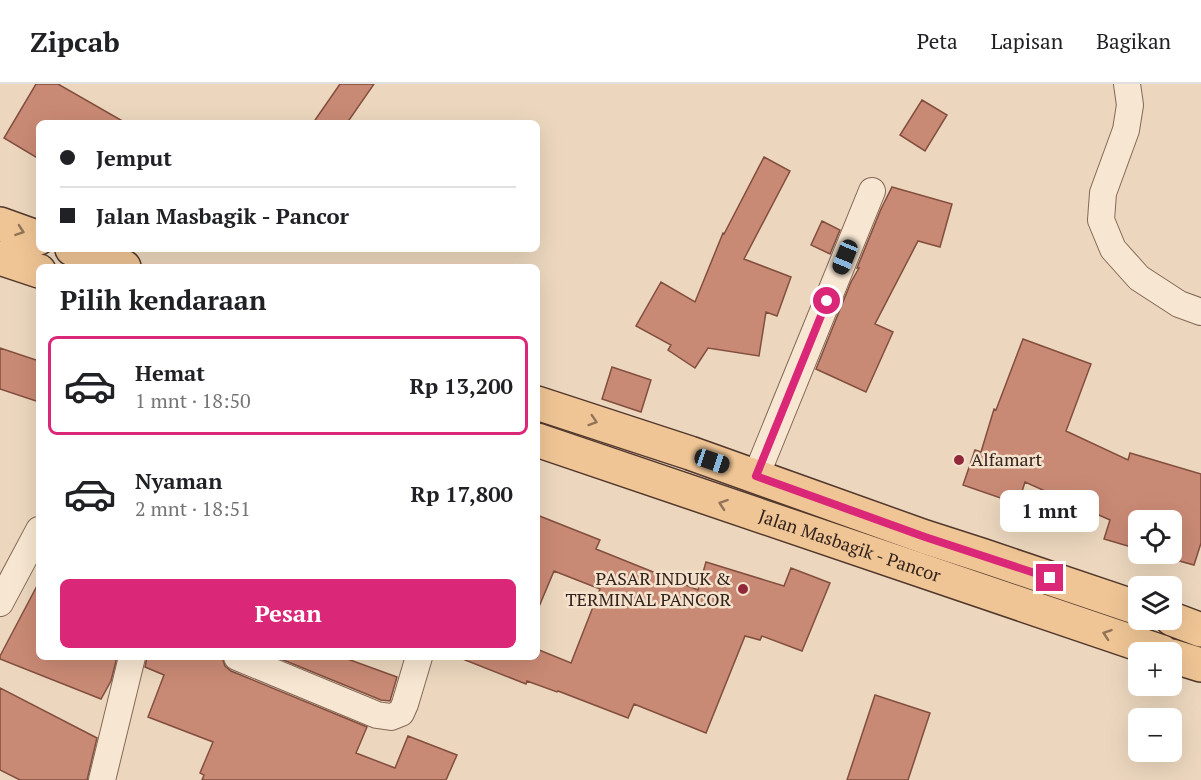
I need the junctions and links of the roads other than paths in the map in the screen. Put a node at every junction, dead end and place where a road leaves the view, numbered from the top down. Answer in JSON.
{"nodes":[{"id":1,"x":1127,"y":84,"type":"edge"},
{"id":2,"x":872,"y":191,"type":"dead end"},
{"id":3,"x":0,"y":224,"type":"edge"},
{"id":4,"x":36,"y":237,"type":"edge"},
{"id":5,"x":81,"y":252,"type":"edge"},
{"id":6,"x":0,"y":258,"type":"edge"},
{"id":7,"x":115,"y":264,"type":"edge"},
{"id":8,"x":36,"y":270,"type":"edge"},
{"id":9,"x":1201,"y":312,"type":"edge"},
{"id":10,"x":540,"y":404,"type":"edge"},
{"id":11,"x":540,"y":441,"type":"edge"},
{"id":12,"x":756,"y":476,"type":"junction"},
{"id":13,"x":36,"y":536,"type":"edge"},
{"id":14,"x":0,"y":603,"type":"edge"},
{"id":15,"x":1128,"y":605,"type":"edge"},
{"id":16,"x":1182,"y":623,"type":"edge"},
{"id":17,"x":1201,"y":630,"type":"edge"},
{"id":18,"x":1133,"y":642,"type":"edge"},
{"id":19,"x":1182,"y":659,"type":"edge"},
{"id":20,"x":131,"y":660,"type":"edge"},
{"id":21,"x":244,"y":660,"type":"edge"},
{"id":22,"x":418,"y":660,"type":"edge"},
{"id":23,"x":1201,"y":666,"type":"edge"},
{"id":24,"x":102,"y":780,"type":"edge"}],
"edges":[{"from":1,"to":9,"type":"street"},
{"from":2,"to":12,"type":"street"},
{"from":3,"to":4,"type":"main road","one_way":true},
{"from":5,"to":7,"type":"main road"},
{"from":6,"to":8,"type":"main road"},
{"from":10,"to":12,"type":"main road","name":"Jalan Masbagik - Pancor","one_way":true},
{"from":18,"to":11,"type":"main road","name":"Jalan Masbagik - Pancor","one_way":true},
{"from":12,"to":15,"type":"main road","name":"Jalan Masbagik - Pancor"},
{"from":13,"to":14,"type":"street"},
{"from":16,"to":17,"type":"main road"},
{"from":19,"to":23,"type":"main road"},
{"from":20,"to":24,"type":"street"},
{"from":21,"to":22,"type":"street"}]}
